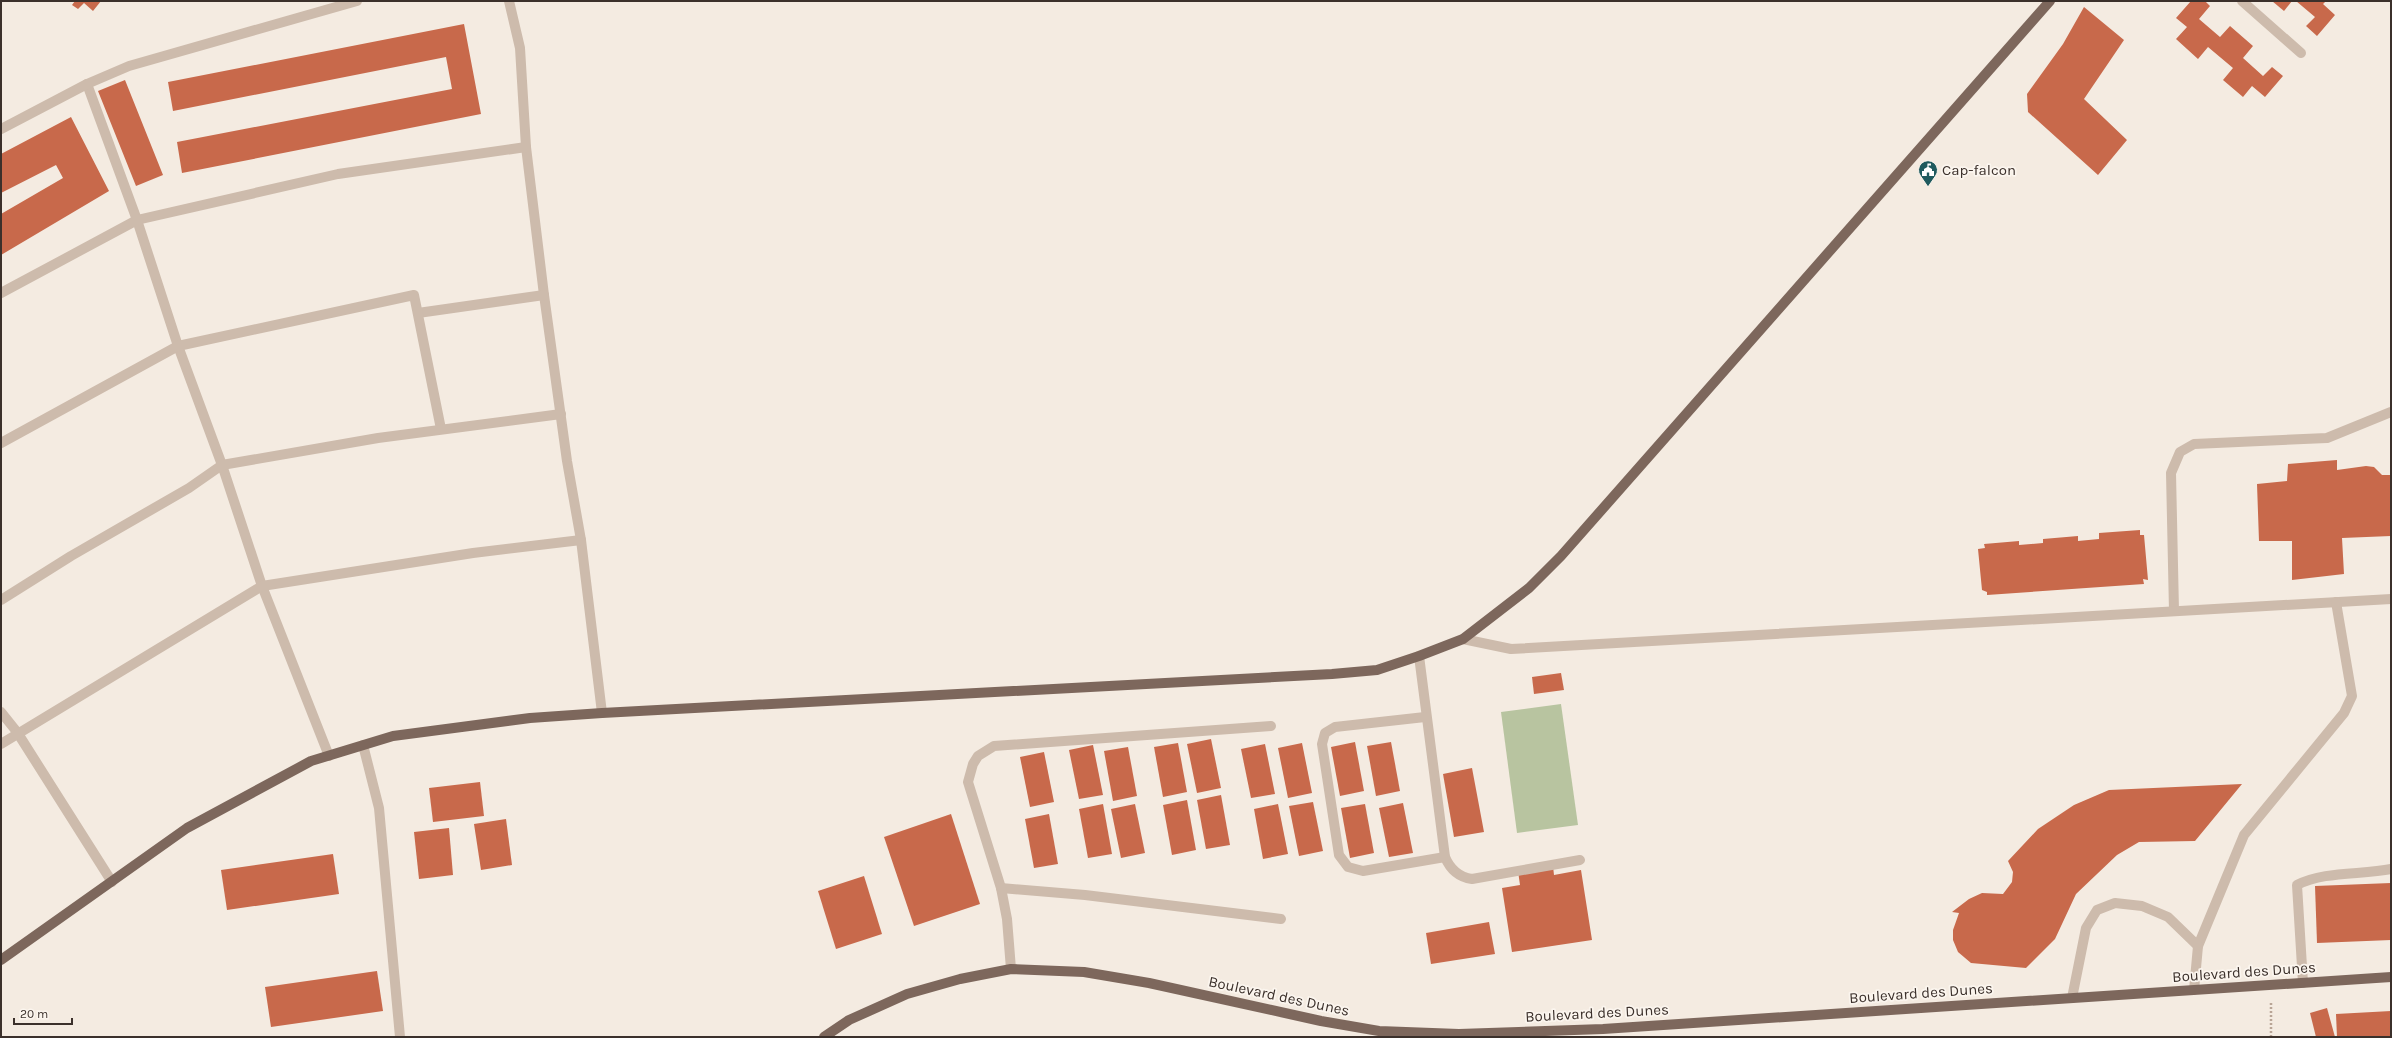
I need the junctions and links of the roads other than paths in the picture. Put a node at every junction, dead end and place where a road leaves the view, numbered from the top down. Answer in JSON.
{"nodes":[{"id":1,"x":357,"y":1,"type":"edge"},
{"id":2,"x":509,"y":1,"type":"edge"},
{"id":3,"x":2050,"y":1,"type":"edge"},
{"id":4,"x":2242,"y":1,"type":"edge"},
{"id":5,"x":2300,"y":53,"type":"dead end"},
{"id":6,"x":87,"y":84,"type":"junction"},
{"id":7,"x":1,"y":129,"type":"edge"},
{"id":8,"x":526,"y":147,"type":"junction"},
{"id":9,"x":137,"y":220,"type":"junction"},
{"id":10,"x":1,"y":293,"type":"edge"},
{"id":11,"x":544,"y":295,"type":"junction"},
{"id":12,"x":418,"y":313,"type":"junction"},
{"id":13,"x":178,"y":346,"type":"junction"},
{"id":14,"x":2391,"y":412,"type":"edge"},
{"id":15,"x":561,"y":414,"type":"junction"},
{"id":16,"x":441,"y":429,"type":"junction"},
{"id":17,"x":1,"y":443,"type":"edge"},
{"id":18,"x":222,"y":464,"type":"junction"},
{"id":19,"x":581,"y":540,"type":"junction"},
{"id":20,"x":262,"y":586,"type":"junction"},
{"id":21,"x":2391,"y":599,"type":"edge"},
{"id":22,"x":1,"y":600,"type":"edge"},
{"id":23,"x":2336,"y":602,"type":"junction"},
{"id":24,"x":2174,"y":611,"type":"junction"},
{"id":25,"x":1463,"y":639,"type":"junction"},
{"id":26,"x":1419,"y":656,"type":"junction"},
{"id":27,"x":1,"y":712,"type":"edge"},
{"id":28,"x":602,"y":713,"type":"junction"},
{"id":29,"x":1425,"y":717,"type":"junction"},
{"id":30,"x":1270,"y":726,"type":"dead end"},
{"id":31,"x":17,"y":732,"type":"junction"},
{"id":32,"x":1,"y":744,"type":"edge"},
{"id":33,"x":363,"y":745,"type":"junction"},
{"id":34,"x":329,"y":756,"type":"junction"},
{"id":35,"x":1445,"y":857,"type":"junction"},
{"id":36,"x":1580,"y":860,"type":"dead end"},
{"id":37,"x":2391,"y":869,"type":"edge"},
{"id":38,"x":112,"y":882,"type":"junction"},
{"id":39,"x":1001,"y":888,"type":"junction"},
{"id":40,"x":1281,"y":919,"type":"dead end"},
{"id":41,"x":2198,"y":946,"type":"junction"},
{"id":42,"x":1,"y":960,"type":"edge"},
{"id":43,"x":1011,"y":969,"type":"junction"},
{"id":44,"x":2391,"y":977,"type":"edge"},
{"id":45,"x":2303,"y":983,"type":"junction"},
{"id":46,"x":2194,"y":990,"type":"junction"},
{"id":47,"x":2072,"y":998,"type":"junction"},
{"id":48,"x":1538,"y":1034,"type":"edge"},
{"id":49,"x":400,"y":1037,"type":"edge"},
{"id":50,"x":824,"y":1037,"type":"edge"}],
"edges":[{"from":1,"to":6,"type":"street"},
{"from":2,"to":8,"type":"street"},
{"from":3,"to":25,"type":"main road"},
{"from":4,"to":5,"type":"street"},
{"from":6,"to":7,"type":"street"},
{"from":6,"to":9,"type":"street"},
{"from":8,"to":9,"type":"street"},
{"from":8,"to":11,"type":"street"},
{"from":9,"to":10,"type":"street"},
{"from":9,"to":13,"type":"street"},
{"from":11,"to":12,"type":"street"},
{"from":11,"to":15,"type":"street"},
{"from":12,"to":13,"type":"street"},
{"from":12,"to":16,"type":"street"},
{"from":13,"to":17,"type":"street"},
{"from":13,"to":18,"type":"street"},
{"from":14,"to":24,"type":"street"},
{"from":15,"to":16,"type":"street"},
{"from":15,"to":19,"type":"street"},
{"from":16,"to":18,"type":"street"},
{"from":18,"to":20,"type":"street"},
{"from":18,"to":22,"type":"street"},
{"from":19,"to":20,"type":"street"},
{"from":19,"to":28,"type":"street"},
{"from":20,"to":31,"type":"street"},
{"from":20,"to":34,"type":"street"},
{"from":21,"to":23,"type":"street"},
{"from":23,"to":24,"type":"street"},
{"from":23,"to":41,"type":"street"},
{"from":24,"to":25,"type":"street"},
{"from":25,"to":26,"type":"main road"},
{"from":26,"to":28,"type":"main road"},
{"from":26,"to":29,"type":"street"},
{"from":27,"to":31,"type":"street"},
{"from":28,"to":33,"type":"main road"},
{"from":29,"to":35,"type":"street"},
{"from":29,"to":35,"type":"street"},
{"from":30,"to":39,"type":"street"},
{"from":31,"to":32,"type":"street"},
{"from":31,"to":38,"type":"street"},
{"from":33,"to":34,"type":"main road"},
{"from":33,"to":49,"type":"street"},
{"from":34,"to":38,"type":"main road"},
{"from":35,"to":36,"type":"street"},
{"from":37,"to":45,"type":"street"},
{"from":38,"to":42,"type":"main road"},
{"from":39,"to":40,"type":"street"},
{"from":39,"to":43,"type":"street"},
{"from":41,"to":46,"type":"street"},
{"from":41,"to":47,"type":"street"},
{"from":43,"to":48,"type":"main road","name":"Boulevard des Dunes"},
{"from":43,"to":50,"type":"main road","name":"Boulevard des Dunes"},
{"from":44,"to":45,"type":"main road","name":"Boulevard des Dunes"},
{"from":45,"to":46,"type":"main road","name":"Boulevard des Dunes"},
{"from":46,"to":47,"type":"main road","name":"Boulevard des Dunes"},
{"from":47,"to":48,"type":"main road","name":"Boulevard des Dunes"}]}
